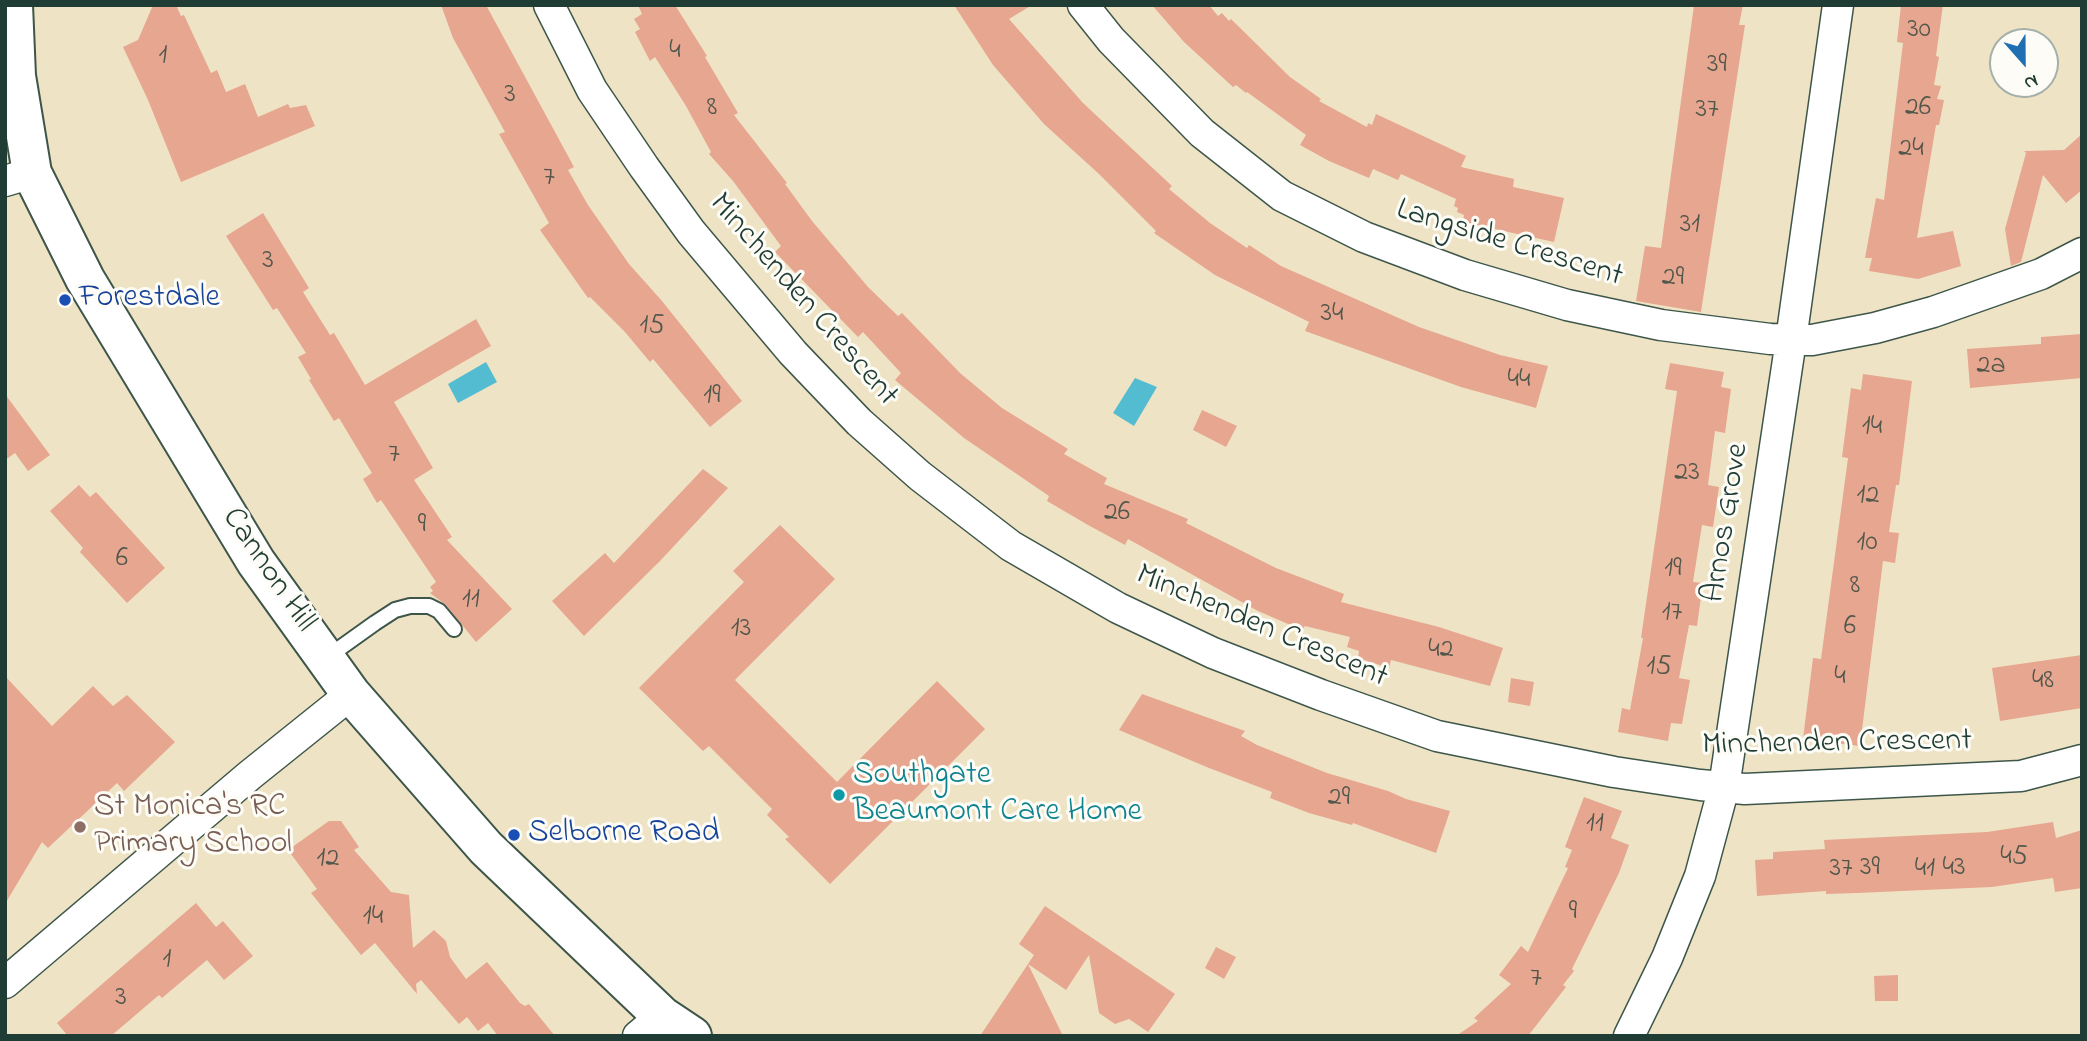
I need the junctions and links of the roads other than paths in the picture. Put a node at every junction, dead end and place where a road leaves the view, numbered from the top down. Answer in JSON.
{"nodes":[{"id":1,"x":13,"y":5,"type":"edge"},
{"id":2,"x":549,"y":5,"type":"edge"},
{"id":3,"x":1083,"y":5,"type":"edge"},
{"id":4,"x":1838,"y":5,"type":"edge"},
{"id":5,"x":18,"y":177,"type":"edge"},
{"id":6,"x":2082,"y":253,"type":"edge"},
{"id":7,"x":1791,"y":340,"type":"junction"},
{"id":8,"x":454,"y":629,"type":"dead end"},
{"id":9,"x":326,"y":658,"type":"junction"},
{"id":10,"x":351,"y":694,"type":"junction"},
{"id":11,"x":2082,"y":760,"type":"edge"},
{"id":12,"x":1724,"y":787,"type":"junction"},
{"id":13,"x":5,"y":983,"type":"edge"},
{"id":14,"x":664,"y":1029,"type":"edge"},
{"id":15,"x":1629,"y":1036,"type":"edge"}],
"edges":[{"from":1,"to":5,"type":"main road","name":"Cannon Hill"},
{"from":2,"to":12,"type":"street","name":"Minchenden Crescent"},
{"from":3,"to":7,"type":"street","name":"Langside Crescent"},
{"from":4,"to":7,"type":"street","name":"Arnos Grove"},
{"from":5,"to":9,"type":"main road","name":"Cannon Hill"},
{"from":6,"to":7,"type":"street","name":"Langside Crescent"},
{"from":7,"to":12,"type":"street","name":"Arnos Grove"},
{"from":8,"to":9,"type":"lane"},
{"from":9,"to":10,"type":"main road","name":"Cannon Hill"},
{"from":10,"to":13,"type":"street"},
{"from":10,"to":14,"type":"main road","name":"Cannon Hill"},
{"from":11,"to":12,"type":"street","name":"Minchenden Crescent"},
{"from":12,"to":15,"type":"street","name":"Arnos Grove"}]}
